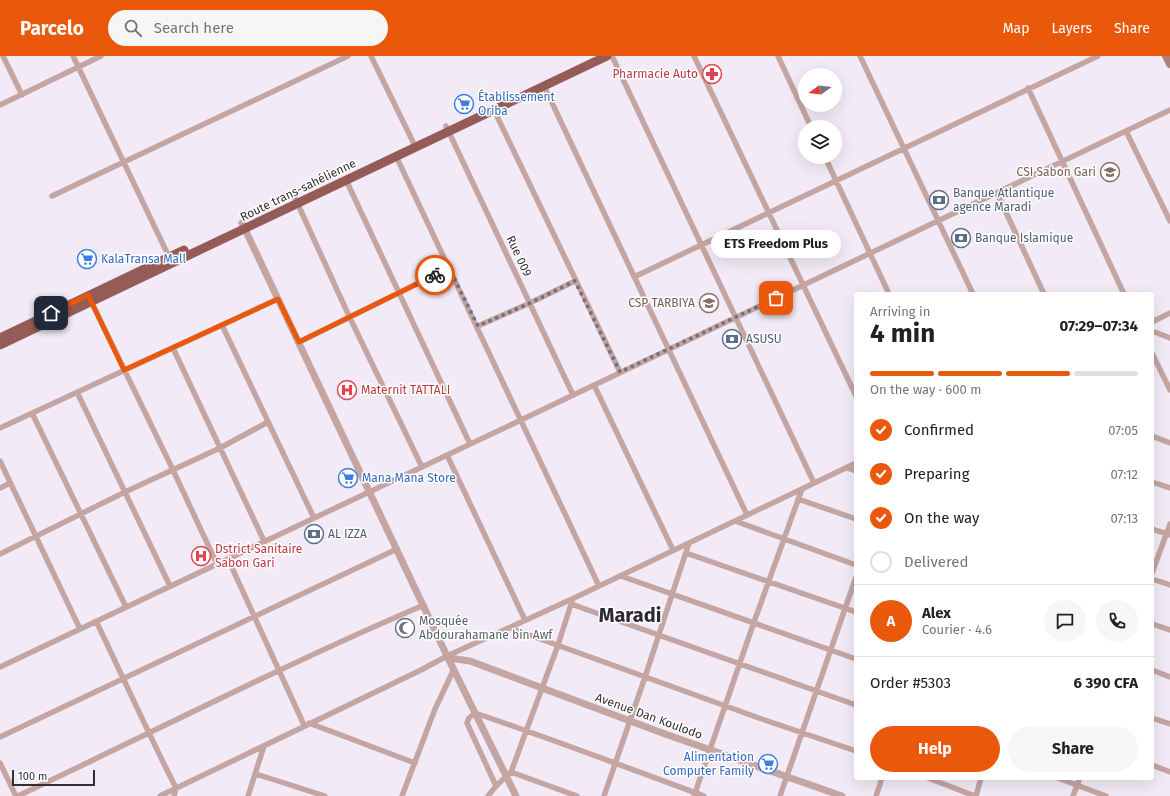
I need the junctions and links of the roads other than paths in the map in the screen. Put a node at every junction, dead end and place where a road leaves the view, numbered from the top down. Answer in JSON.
{"nodes":[{"id":1,"x":3,"y":56,"type":"edge"},
{"id":2,"x":73,"y":56,"type":"edge"},
{"id":3,"x":101,"y":56,"type":"edge"},
{"id":4,"x":348,"y":56,"type":"edge"},
{"id":5,"x":372,"y":56,"type":"edge"},
{"id":6,"x":594,"y":56,"type":"edge"},
{"id":7,"x":607,"y":56,"type":"edge"},
{"id":8,"x":612,"y":56,"type":"edge"},
{"id":9,"x":694,"y":56,"type":"edge"},
{"id":10,"x":778,"y":56,"type":"edge"},
{"id":11,"x":860,"y":56,"type":"edge"},
{"id":12,"x":1098,"y":56,"type":"edge"},
{"id":13,"x":1166,"y":56,"type":"edge"},
{"id":14,"x":1170,"y":64,"type":"edge"},
{"id":15,"x":78,"y":67,"type":"junction"},
{"id":16,"x":544,"y":86,"type":"junction"},
{"id":17,"x":1028,"y":88,"type":"junction"},
{"id":18,"x":22,"y":95,"type":"junction"},
{"id":19,"x":0,"y":105,"type":"edge"},
{"id":20,"x":494,"y":110,"type":"junction"},
{"id":21,"x":1170,"y":110,"type":"edge"},
{"id":22,"x":808,"y":120,"type":"edge"},
{"id":23,"x":447,"y":129,"type":"junction"},
{"id":24,"x":1126,"y":131,"type":"junction"},
{"id":25,"x":414,"y":144,"type":"junction"},
{"id":26,"x":904,"y":149,"type":"junction"},
{"id":27,"x":396,"y":156,"type":"junction"},
{"id":28,"x":1061,"y":161,"type":"junction"},
{"id":29,"x":123,"y":162,"type":"junction"},
{"id":30,"x":828,"y":164,"type":"edge"},
{"id":31,"x":346,"y":180,"type":"junction"},
{"id":32,"x":836,"y":181,"type":"junction"},
{"id":33,"x":997,"y":193,"type":"junction"},
{"id":34,"x":52,"y":196,"type":"dead end"},
{"id":35,"x":296,"y":201,"type":"junction"},
{"id":36,"x":768,"y":212,"type":"junction"},
{"id":37,"x":938,"y":221,"type":"junction"},
{"id":38,"x":1170,"y":221,"type":"edge"},
{"id":39,"x":243,"y":226,"type":"junction"},
{"id":40,"x":701,"y":244,"type":"junction"},
{"id":41,"x":870,"y":254,"type":"junction"},
{"id":42,"x":170,"y":260,"type":"junction"},
{"id":43,"x":449,"y":268,"type":"junction"},
{"id":44,"x":634,"y":277,"type":"junction"},
{"id":45,"x":575,"y":281,"type":"junction"},
{"id":46,"x":803,"y":285,"type":"junction"},
{"id":47,"x":399,"y":292,"type":"junction"},
{"id":48,"x":888,"y":292,"type":"edge"},
{"id":49,"x":972,"y":292,"type":"edge"},
{"id":50,"x":1043,"y":292,"type":"edge"},
{"id":51,"x":1123,"y":292,"type":"edge"},
{"id":52,"x":90,"y":298,"type":"junction"},
{"id":53,"x":278,"y":299,"type":"junction"},
{"id":54,"x":530,"y":303,"type":"junction"},
{"id":55,"x":1170,"y":313,"type":"edge"},
{"id":56,"x":350,"y":316,"type":"junction"},
{"id":57,"x":735,"y":318,"type":"junction"},
{"id":58,"x":1154,"y":321,"type":"edge"},
{"id":59,"x":222,"y":325,"type":"junction"},
{"id":60,"x":478,"y":326,"type":"junction"},
{"id":61,"x":1154,"y":332,"type":"edge"},
{"id":62,"x":0,"y":338,"type":"edge"},
{"id":63,"x":1170,"y":338,"type":"edge"},
{"id":64,"x":299,"y":342,"type":"junction"},
{"id":65,"x":0,"y":345,"type":"edge"},
{"id":66,"x":173,"y":348,"type":"junction"},
{"id":67,"x":668,"y":350,"type":"junction"},
{"id":68,"x":1154,"y":357,"type":"edge"},
{"id":69,"x":124,"y":370,"type":"junction"},
{"id":70,"x":620,"y":372,"type":"junction"},
{"id":71,"x":594,"y":385,"type":"junction"},
{"id":72,"x":1170,"y":390,"type":"edge"},
{"id":73,"x":77,"y":392,"type":"junction"},
{"id":74,"x":854,"y":392,"type":"edge"},
{"id":75,"x":573,"y":395,"type":"junction"},
{"id":76,"x":32,"y":413,"type":"junction"},
{"id":77,"x":521,"y":420,"type":"junction"},
{"id":78,"x":268,"y":422,"type":"junction"},
{"id":79,"x":0,"y":428,"type":"edge"},
{"id":80,"x":1154,"y":437,"type":"edge"},
{"id":81,"x":1170,"y":442,"type":"edge"},
{"id":82,"x":470,"y":444,"type":"junction"},
{"id":83,"x":220,"y":448,"type":"junction"},
{"id":84,"x":447,"y":455,"type":"junction"},
{"id":85,"x":0,"y":461,"type":"edge"},
{"id":86,"x":854,"y":464,"type":"edge"},
{"id":87,"x":422,"y":467,"type":"junction"},
{"id":88,"x":847,"y":468,"type":"junction"},
{"id":89,"x":173,"y":470,"type":"junction"},
{"id":90,"x":854,"y":470,"type":"edge"},
{"id":91,"x":10,"y":483,"type":"junction"},
{"id":92,"x":814,"y":483,"type":"junction"},
{"id":93,"x":1154,"y":483,"type":"edge"},
{"id":94,"x":0,"y":488,"type":"edge"},
{"id":95,"x":1170,"y":488,"type":"edge"},
{"id":96,"x":802,"y":489,"type":"junction"},
{"id":97,"x":125,"y":492,"type":"junction"},
{"id":98,"x":370,"y":492,"type":"junction"},
{"id":99,"x":798,"y":499,"type":"junction"},
{"id":100,"x":80,"y":514,"type":"junction"},
{"id":101,"x":747,"y":515,"type":"junction"},
{"id":102,"x":314,"y":518,"type":"junction"},
{"id":103,"x":854,"y":518,"type":"edge"},
{"id":104,"x":735,"y":521,"type":"junction"},
{"id":105,"x":1170,"y":524,"type":"edge"},
{"id":106,"x":1154,"y":530,"type":"edge"},
{"id":107,"x":1168,"y":535,"type":"edge"},
{"id":108,"x":36,"y":537,"type":"junction"},
{"id":109,"x":783,"y":539,"type":"junction"},
{"id":110,"x":264,"y":541,"type":"junction"},
{"id":111,"x":689,"y":543,"type":"junction"},
{"id":112,"x":397,"y":549,"type":"junction"},
{"id":113,"x":673,"y":550,"type":"junction"},
{"id":114,"x":686,"y":552,"type":"junction"},
{"id":115,"x":0,"y":554,"type":"edge"},
{"id":116,"x":228,"y":559,"type":"junction"},
{"id":117,"x":217,"y":564,"type":"junction"},
{"id":118,"x":854,"y":564,"type":"edge"},
{"id":119,"x":1154,"y":568,"type":"edge"},
{"id":120,"x":621,"y":576,"type":"junction"},
{"id":121,"x":1154,"y":580,"type":"edge"},
{"id":122,"x":768,"y":581,"type":"junction"},
{"id":123,"x":854,"y":583,"type":"edge"},
{"id":124,"x":1170,"y":585,"type":"edge"},
{"id":125,"x":170,"y":586,"type":"junction"},
{"id":126,"x":599,"y":586,"type":"junction"},
{"id":127,"x":672,"y":593,"type":"junction"},
{"id":128,"x":572,"y":601,"type":"junction"},
{"id":129,"x":424,"y":605,"type":"junction"},
{"id":130,"x":126,"y":607,"type":"junction"},
{"id":131,"x":845,"y":608,"type":"junction"},
{"id":132,"x":854,"y":611,"type":"edge"},
{"id":133,"x":254,"y":617,"type":"junction"},
{"id":134,"x":525,"y":620,"type":"junction"},
{"id":135,"x":96,"y":621,"type":"junction"},
{"id":136,"x":754,"y":622,"type":"junction"},
{"id":137,"x":1154,"y":625,"type":"edge"},
{"id":138,"x":510,"y":628,"type":"junction"},
{"id":139,"x":80,"y":629,"type":"junction"},
{"id":140,"x":1170,"y":630,"type":"edge"},
{"id":141,"x":658,"y":635,"type":"junction"},
{"id":142,"x":558,"y":645,"type":"junction"},
{"id":143,"x":830,"y":650,"type":"junction"},
{"id":144,"x":448,"y":657,"type":"junction"},
{"id":145,"x":854,"y":659,"type":"edge"},
{"id":146,"x":739,"y":664,"type":"junction"},
{"id":147,"x":0,"y":667,"type":"edge"},
{"id":148,"x":454,"y":669,"type":"junction"},
{"id":149,"x":278,"y":670,"type":"junction"},
{"id":150,"x":1154,"y":671,"type":"edge"},
{"id":151,"x":645,"y":677,"type":"junction"},
{"id":152,"x":1170,"y":677,"type":"edge"},
{"id":153,"x":124,"y":679,"type":"junction"},
{"id":154,"x":542,"y":688,"type":"junction"},
{"id":155,"x":816,"y":692,"type":"junction"},
{"id":156,"x":854,"y":704,"type":"edge"},
{"id":157,"x":726,"y":706,"type":"junction"},
{"id":158,"x":475,"y":713,"type":"junction"},
{"id":159,"x":1154,"y":719,"type":"edge"},
{"id":160,"x":630,"y":721,"type":"junction"},
{"id":161,"x":307,"y":724,"type":"junction"},
{"id":162,"x":1170,"y":724,"type":"edge"},
{"id":163,"x":526,"y":730,"type":"junction"},
{"id":164,"x":148,"y":733,"type":"junction"},
{"id":165,"x":802,"y":733,"type":"junction"},
{"id":166,"x":0,"y":737,"type":"edge"},
{"id":167,"x":264,"y":746,"type":"junction"},
{"id":168,"x":710,"y":750,"type":"junction"},
{"id":169,"x":854,"y":750,"type":"edge"},
{"id":170,"x":0,"y":762,"type":"edge"},
{"id":171,"x":415,"y":763,"type":"junction"},
{"id":172,"x":615,"y":764,"type":"junction"},
{"id":173,"x":1154,"y":766,"type":"edge"},
{"id":174,"x":1170,"y":772,"type":"edge"},
{"id":175,"x":256,"y":774,"type":"junction"},
{"id":176,"x":508,"y":774,"type":"junction"},
{"id":177,"x":787,"y":777,"type":"junction"},
{"id":178,"x":881,"y":780,"type":"edge"},
{"id":179,"x":933,"y":780,"type":"edge"},
{"id":180,"x":980,"y":780,"type":"edge"},
{"id":181,"x":1063,"y":780,"type":"edge"},
{"id":182,"x":1079,"y":780,"type":"edge"},
{"id":183,"x":1077,"y":785,"type":"junction"},
{"id":184,"x":496,"y":786,"type":"junction"},
{"id":185,"x":176,"y":788,"type":"junction"},
{"id":186,"x":695,"y":794,"type":"edge"},
{"id":187,"x":17,"y":796,"type":"edge"},
{"id":188,"x":160,"y":796,"type":"edge"},
{"id":189,"x":174,"y":796,"type":"edge"},
{"id":190,"x":248,"y":796,"type":"edge"},
{"id":191,"x":325,"y":796,"type":"edge"},
{"id":192,"x":402,"y":796,"type":"edge"},
{"id":193,"x":488,"y":796,"type":"edge"},
{"id":194,"x":516,"y":796,"type":"edge"},
{"id":195,"x":577,"y":796,"type":"edge"},
{"id":196,"x":604,"y":796,"type":"edge"},
{"id":197,"x":704,"y":796,"type":"edge"},
{"id":198,"x":780,"y":796,"type":"edge"},
{"id":199,"x":842,"y":796,"type":"edge"},
{"id":200,"x":876,"y":796,"type":"edge"},
{"id":201,"x":975,"y":796,"type":"edge"},
{"id":202,"x":1073,"y":796,"type":"edge"},
{"id":203,"x":1106,"y":796,"type":"edge"}],
"edges":[{"from":1,"to":18,"type":"street"},
{"from":2,"to":15,"type":"street"},
{"from":3,"to":15,"type":"street"},
{"from":4,"to":29,"type":"street"},
{"from":5,"to":25,"type":"street"},
{"from":6,"to":23,"type":"highway","name":"Route trans-sahélienne"},
{"from":7,"to":16,"type":"highway","name":"Route trans-sahélienne"},
{"from":8,"to":40,"type":"street"},
{"from":9,"to":36,"type":"street"},
{"from":10,"to":22,"type":"street"},
{"from":11,"to":26,"type":"street"},
{"from":12,"to":17,"type":"street"},
{"from":13,"to":14,"type":"main road"},
{"from":15,"to":18,"type":"street"},
{"from":15,"to":29,"type":"street"},
{"from":16,"to":20,"type":"highway","name":"Route trans-sahélienne"},
{"from":16,"to":44,"type":"street"},
{"from":17,"to":26,"type":"street"},
{"from":17,"to":28,"type":"street"},
{"from":18,"to":19,"type":"street"},
{"from":20,"to":23,"type":"highway","name":"Route trans-sahélienne"},
{"from":20,"to":45,"type":"street"},
{"from":21,"to":24,"type":"street"},
{"from":23,"to":25,"type":"highway","name":"Route trans-sahélienne"},
{"from":23,"to":54,"type":"street","name":"Rue 009"},
{"from":24,"to":28,"type":"street"},
{"from":24,"to":38,"type":"street"},
{"from":25,"to":27,"type":"highway","name":"Route trans-sahélienne"},
{"from":25,"to":35,"type":"highway","name":"Route trans-sahélienne"},
{"from":26,"to":32,"type":"street"},
{"from":26,"to":37,"type":"street"},
{"from":27,"to":31,"type":"highway","name":"Route trans-sahélienne"},
{"from":27,"to":43,"type":"street"},
{"from":28,"to":33,"type":"street"},
{"from":28,"to":51,"type":"street"},
{"from":29,"to":34,"type":"street"},
{"from":29,"to":42,"type":"street"},
{"from":30,"to":32,"type":"street"},
{"from":31,"to":35,"type":"highway","name":"Route trans-sahélienne"},
{"from":31,"to":47,"type":"street"},
{"from":32,"to":36,"type":"street"},
{"from":32,"to":41,"type":"street"},
{"from":33,"to":37,"type":"street"},
{"from":33,"to":50,"type":"street"},
{"from":35,"to":39,"type":"highway","name":"Route trans-sahélienne"},
{"from":35,"to":56,"type":"street"},
{"from":36,"to":40,"type":"street"},
{"from":36,"to":46,"type":"street"},
{"from":37,"to":41,"type":"street"},
{"from":37,"to":49,"type":"street"},
{"from":39,"to":42,"type":"highway","name":"Route trans-sahélienne"},
{"from":39,"to":53,"type":"street"},
{"from":40,"to":44,"type":"street"},
{"from":40,"to":57,"type":"street"},
{"from":41,"to":46,"type":"street"},
{"from":41,"to":48,"type":"street"},
{"from":42,"to":52,"type":"highway","name":"Route trans-sahélienne"},
{"from":43,"to":47,"type":"street"},
{"from":43,"to":60,"type":"street"},
{"from":44,"to":67,"type":"street"},
{"from":45,"to":54,"type":"street"},
{"from":45,"to":70,"type":"street"},
{"from":46,"to":57,"type":"street"},
{"from":46,"to":74,"type":"street"},
{"from":47,"to":56,"type":"street"},
{"from":47,"to":82,"type":"street"},
{"from":52,"to":62,"type":"highway","name":"Route trans-sahélienne"},
{"from":52,"to":65,"type":"highway","name":"Route trans-sahélienne"},
{"from":52,"to":69,"type":"street"},
{"from":53,"to":59,"type":"street"},
{"from":53,"to":64,"type":"street"},
{"from":54,"to":60,"type":"street"},
{"from":54,"to":75,"type":"street","name":"Rue 009"},
{"from":55,"to":58,"type":"street"},
{"from":56,"to":64,"type":"street"},
{"from":56,"to":87,"type":"street"},
{"from":57,"to":67,"type":"street"},
{"from":57,"to":92,"type":"street"},
{"from":59,"to":66,"type":"street"},
{"from":59,"to":78,"type":"street"},
{"from":60,"to":77,"type":"street"},
{"from":61,"to":63,"type":"street"},
{"from":64,"to":98,"type":"street"},
{"from":66,"to":69,"type":"street"},
{"from":66,"to":83,"type":"street"},
{"from":67,"to":70,"type":"street"},
{"from":67,"to":101,"type":"street"},
{"from":68,"to":72,"type":"street"},
{"from":69,"to":73,"type":"street"},
{"from":69,"to":89,"type":"street"},
{"from":70,"to":71,"type":"street"},
{"from":71,"to":75,"type":"street"},
{"from":71,"to":113,"type":"street"},
{"from":73,"to":76,"type":"street"},
{"from":73,"to":97,"type":"street"},
{"from":75,"to":77,"type":"street"},
{"from":76,"to":79,"type":"street"},
{"from":76,"to":100,"type":"street"},
{"from":77,"to":82,"type":"street"},
{"from":77,"to":126,"type":"street"},
{"from":78,"to":83,"type":"street"},
{"from":78,"to":102,"type":"street"},
{"from":80,"to":81,"type":"street"},
{"from":82,"to":84,"type":"street"},
{"from":83,"to":89,"type":"street"},
{"from":83,"to":110,"type":"street"},
{"from":84,"to":87,"type":"street"},
{"from":84,"to":134,"type":"street"},
{"from":85,"to":91,"type":"street"},
{"from":86,"to":88,"type":"street"},
{"from":87,"to":98,"type":"street"},
{"from":88,"to":90,"type":"street"},
{"from":88,"to":92,"type":"street"},
{"from":89,"to":97,"type":"street"},
{"from":89,"to":117,"type":"street"},
{"from":91,"to":94,"type":"street"},
{"from":91,"to":108,"type":"street"},
{"from":92,"to":96,"type":"street"},
{"from":93,"to":95,"type":"street"},
{"from":96,"to":99,"type":"street"},
{"from":96,"to":101,"type":"street"},
{"from":97,"to":100,"type":"street"},
{"from":97,"to":125,"type":"street"},
{"from":98,"to":102,"type":"street"},
{"from":98,"to":112,"type":"street"},
{"from":99,"to":103,"type":"street"},
{"from":99,"to":109,"type":"street"},
{"from":100,"to":108,"type":"street"},
{"from":100,"to":130,"type":"street"},
{"from":101,"to":104,"type":"street"},
{"from":102,"to":110,"type":"street"},
{"from":104,"to":109,"type":"street"},
{"from":104,"to":111,"type":"street"},
{"from":105,"to":107,"type":"street"},
{"from":106,"to":107,"type":"street"},
{"from":107,"to":119,"type":"street"},
{"from":108,"to":115,"type":"street"},
{"from":108,"to":139,"type":"street"},
{"from":109,"to":118,"type":"street"},
{"from":109,"to":122,"type":"street"},
{"from":110,"to":116,"type":"street"},
{"from":111,"to":113,"type":"street"},
{"from":111,"to":114,"type":"street"},
{"from":112,"to":129,"type":"street"},
{"from":112,"to":133,"type":"street"},
{"from":113,"to":120,"type":"street"},
{"from":114,"to":122,"type":"street"},
{"from":114,"to":127,"type":"street"},
{"from":116,"to":117,"type":"street"},
{"from":116,"to":133,"type":"street"},
{"from":117,"to":125,"type":"street"},
{"from":120,"to":126,"type":"street"},
{"from":120,"to":127,"type":"street"},
{"from":121,"to":124,"type":"street"},
{"from":122,"to":131,"type":"street"},
{"from":122,"to":136,"type":"street"},
{"from":123,"to":131,"type":"street"},
{"from":125,"to":130,"type":"street"},
{"from":126,"to":128,"type":"street"},
{"from":127,"to":136,"type":"street"},
{"from":127,"to":141,"type":"street"},
{"from":128,"to":134,"type":"street"},
{"from":128,"to":141,"type":"street"},
{"from":128,"to":142,"type":"street"},
{"from":129,"to":144,"type":"street"},
{"from":129,"to":149,"type":"street"},
{"from":130,"to":135,"type":"street"},
{"from":131,"to":132,"type":"street"},
{"from":131,"to":143,"type":"street"},
{"from":133,"to":149,"type":"street"},
{"from":133,"to":153,"type":"street"},
{"from":134,"to":138,"type":"street"},
{"from":135,"to":139,"type":"street"},
{"from":135,"to":153,"type":"street"},
{"from":136,"to":143,"type":"street"},
{"from":136,"to":146,"type":"street"},
{"from":137,"to":140,"type":"street"},
{"from":138,"to":142,"type":"street"},
{"from":138,"to":144,"type":"street"},
{"from":139,"to":147,"type":"street"},
{"from":141,"to":146,"type":"street"},
{"from":141,"to":151,"type":"street"},
{"from":142,"to":151,"type":"street"},
{"from":142,"to":154,"type":"street"},
{"from":143,"to":145,"type":"street"},
{"from":143,"to":155,"type":"street"},
{"from":144,"to":148,"type":"street"},
{"from":144,"to":154,"type":"street","name":"Avenue Dan Koulodo"},
{"from":144,"to":161,"type":"street"},
{"from":146,"to":155,"type":"street"},
{"from":146,"to":157,"type":"street"},
{"from":148,"to":158,"type":"street"},
{"from":148,"to":171,"type":"street"},
{"from":149,"to":161,"type":"street"},
{"from":149,"to":164,"type":"street"},
{"from":150,"to":152,"type":"street"},
{"from":151,"to":157,"type":"street"},
{"from":151,"to":160,"type":"street"},
{"from":153,"to":164,"type":"street"},
{"from":153,"to":166,"type":"street"},
{"from":154,"to":160,"type":"street","name":"Avenue Dan Koulodo"},
{"from":154,"to":163,"type":"street"},
{"from":155,"to":156,"type":"street"},
{"from":155,"to":165,"type":"street"},
{"from":157,"to":165,"type":"street"},
{"from":157,"to":168,"type":"street"},
{"from":158,"to":163,"type":"street"},
{"from":158,"to":176,"type":"street"},
{"from":158,"to":184,"type":"street"},
{"from":159,"to":162,"type":"street"},
{"from":160,"to":168,"type":"street","name":"Avenue Dan Koulodo"},
{"from":160,"to":172,"type":"street"},
{"from":161,"to":167,"type":"street"},
{"from":161,"to":171,"type":"street"},
{"from":163,"to":172,"type":"street"},
{"from":163,"to":176,"type":"street"},
{"from":164,"to":185,"type":"street"},
{"from":164,"to":187,"type":"street"},
{"from":165,"to":169,"type":"street"},
{"from":165,"to":177,"type":"street"},
{"from":167,"to":175,"type":"street"},
{"from":167,"to":185,"type":"street"},
{"from":168,"to":177,"type":"street","name":"Avenue Dan Koulodo"},
{"from":168,"to":186,"type":"street"},
{"from":170,"to":187,"type":"street"},
{"from":171,"to":192,"type":"street"},
{"from":172,"to":186,"type":"street"},
{"from":172,"to":196,"type":"street"},
{"from":173,"to":174,"type":"street"},
{"from":175,"to":190,"type":"street"},
{"from":175,"to":191,"type":"street"},
{"from":176,"to":184,"type":"street"},
{"from":176,"to":194,"type":"street"},
{"from":176,"to":195,"type":"street"},
{"from":177,"to":198,"type":"street"},
{"from":177,"to":199,"type":"street","name":"Avenue Dan Koulodo"},
{"from":178,"to":200,"type":"street"},
{"from":179,"to":201,"type":"street"},
{"from":180,"to":201,"type":"street"},
{"from":181,"to":183,"type":"street"},
{"from":182,"to":183,"type":"street"},
{"from":183,"to":202,"type":"street"},
{"from":183,"to":203,"type":"street"},
{"from":184,"to":193,"type":"street"},
{"from":185,"to":188,"type":"street"},
{"from":185,"to":189,"type":"street"},
{"from":186,"to":197,"type":"street"}]}
